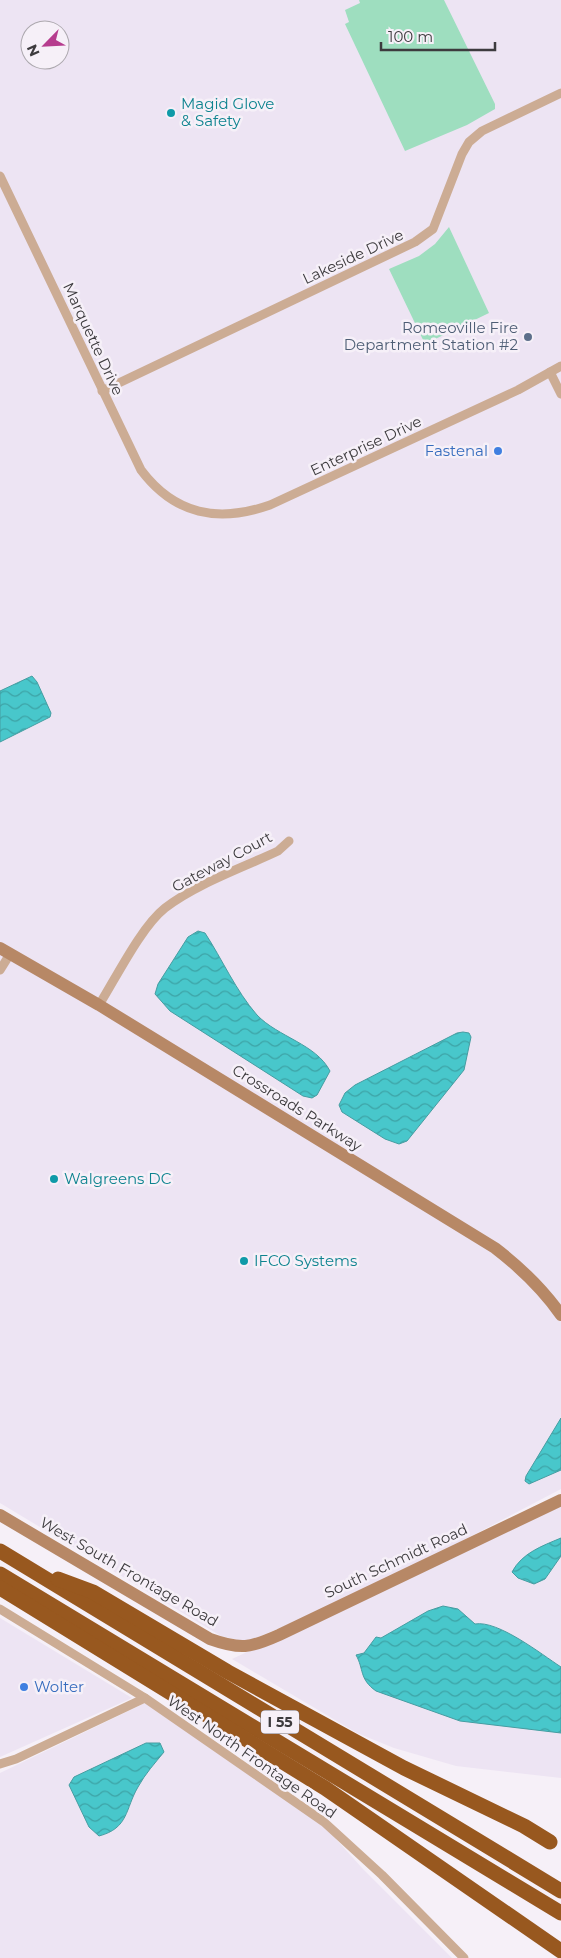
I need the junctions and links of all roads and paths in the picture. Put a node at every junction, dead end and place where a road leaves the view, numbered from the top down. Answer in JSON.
{"nodes":[{"id":1,"x":561,"y":93,"type":"edge"},
{"id":2,"x":0,"y":176,"type":"edge"},
{"id":3,"x":561,"y":366,"type":"edge"},
{"id":4,"x":550,"y":372,"type":"junction"},
{"id":5,"x":102,"y":391,"type":"junction"},
{"id":6,"x":561,"y":394,"type":"edge"},
{"id":7,"x":175,"y":503,"type":"joint"},
{"id":8,"x":289,"y":841,"type":"dead end"},
{"id":9,"x":5,"y":951,"type":"edge"},
{"id":10,"x":0,"y":970,"type":"edge"},
{"id":11,"x":99,"y":1005,"type":"junction"},
{"id":12,"x":561,"y":1315,"type":"edge"},
{"id":13,"x":561,"y":1500,"type":"edge"},
{"id":14,"x":0,"y":1515,"type":"edge"},
{"id":15,"x":0,"y":1551,"type":"edge"},
{"id":16,"x":27,"y":1568,"type":"junction"},
{"id":17,"x":0,"y":1574,"type":"edge"},
{"id":18,"x":0,"y":1588,"type":"edge"},
{"id":19,"x":0,"y":1609,"type":"edge"},
{"id":20,"x":245,"y":1648,"type":"joint"},
{"id":21,"x":145,"y":1698,"type":"junction"},
{"id":22,"x":0,"y":1764,"type":"edge"},
{"id":23,"x":550,"y":1842,"type":"dead end"},
{"id":24,"x":561,"y":1891,"type":"edge"},
{"id":25,"x":561,"y":1912,"type":"edge"},
{"id":26,"x":561,"y":1951,"type":"edge"},
{"id":27,"x":464,"y":1958,"type":"edge"}],
"edges":[{"from":1,"to":5,"type":"street","name":"Lakeside Drive"},
{"from":2,"to":5,"type":"street","name":"Marquette Drive"},
{"from":3,"to":4,"type":"street","name":"Enterprise Drive"},
{"from":4,"to":6,"type":"street"},
{"from":4,"to":7,"type":"street","name":"Enterprise Drive"},
{"from":5,"to":7,"type":"street","name":"Marquette Drive"},
{"from":8,"to":11,"type":"street","name":"Gateway Court"},
{"from":9,"to":10,"type":"street"},
{"from":9,"to":11,"type":"street","name":"Crossroads Parkway"},
{"from":11,"to":12,"type":"street","name":"Crossroads Parkway"},
{"from":13,"to":20,"type":"street","name":"South Schmidt Road"},
{"from":14,"to":20,"type":"street","name":"West South Frontage Road"},
{"from":15,"to":16,"type":"highway","number":"I 55"},
{"from":16,"to":23,"type":"highway"},
{"from":16,"to":24,"type":"highway","number":"I 55"},
{"from":17,"to":25,"type":"highway","number":"I 55"},
{"from":18,"to":26,"type":"highway"},
{"from":19,"to":21,"type":"street","name":"West North Frontage Road"},
{"from":21,"to":22,"type":"street"},
{"from":21,"to":27,"type":"street","name":"West North Frontage Road"}]}
